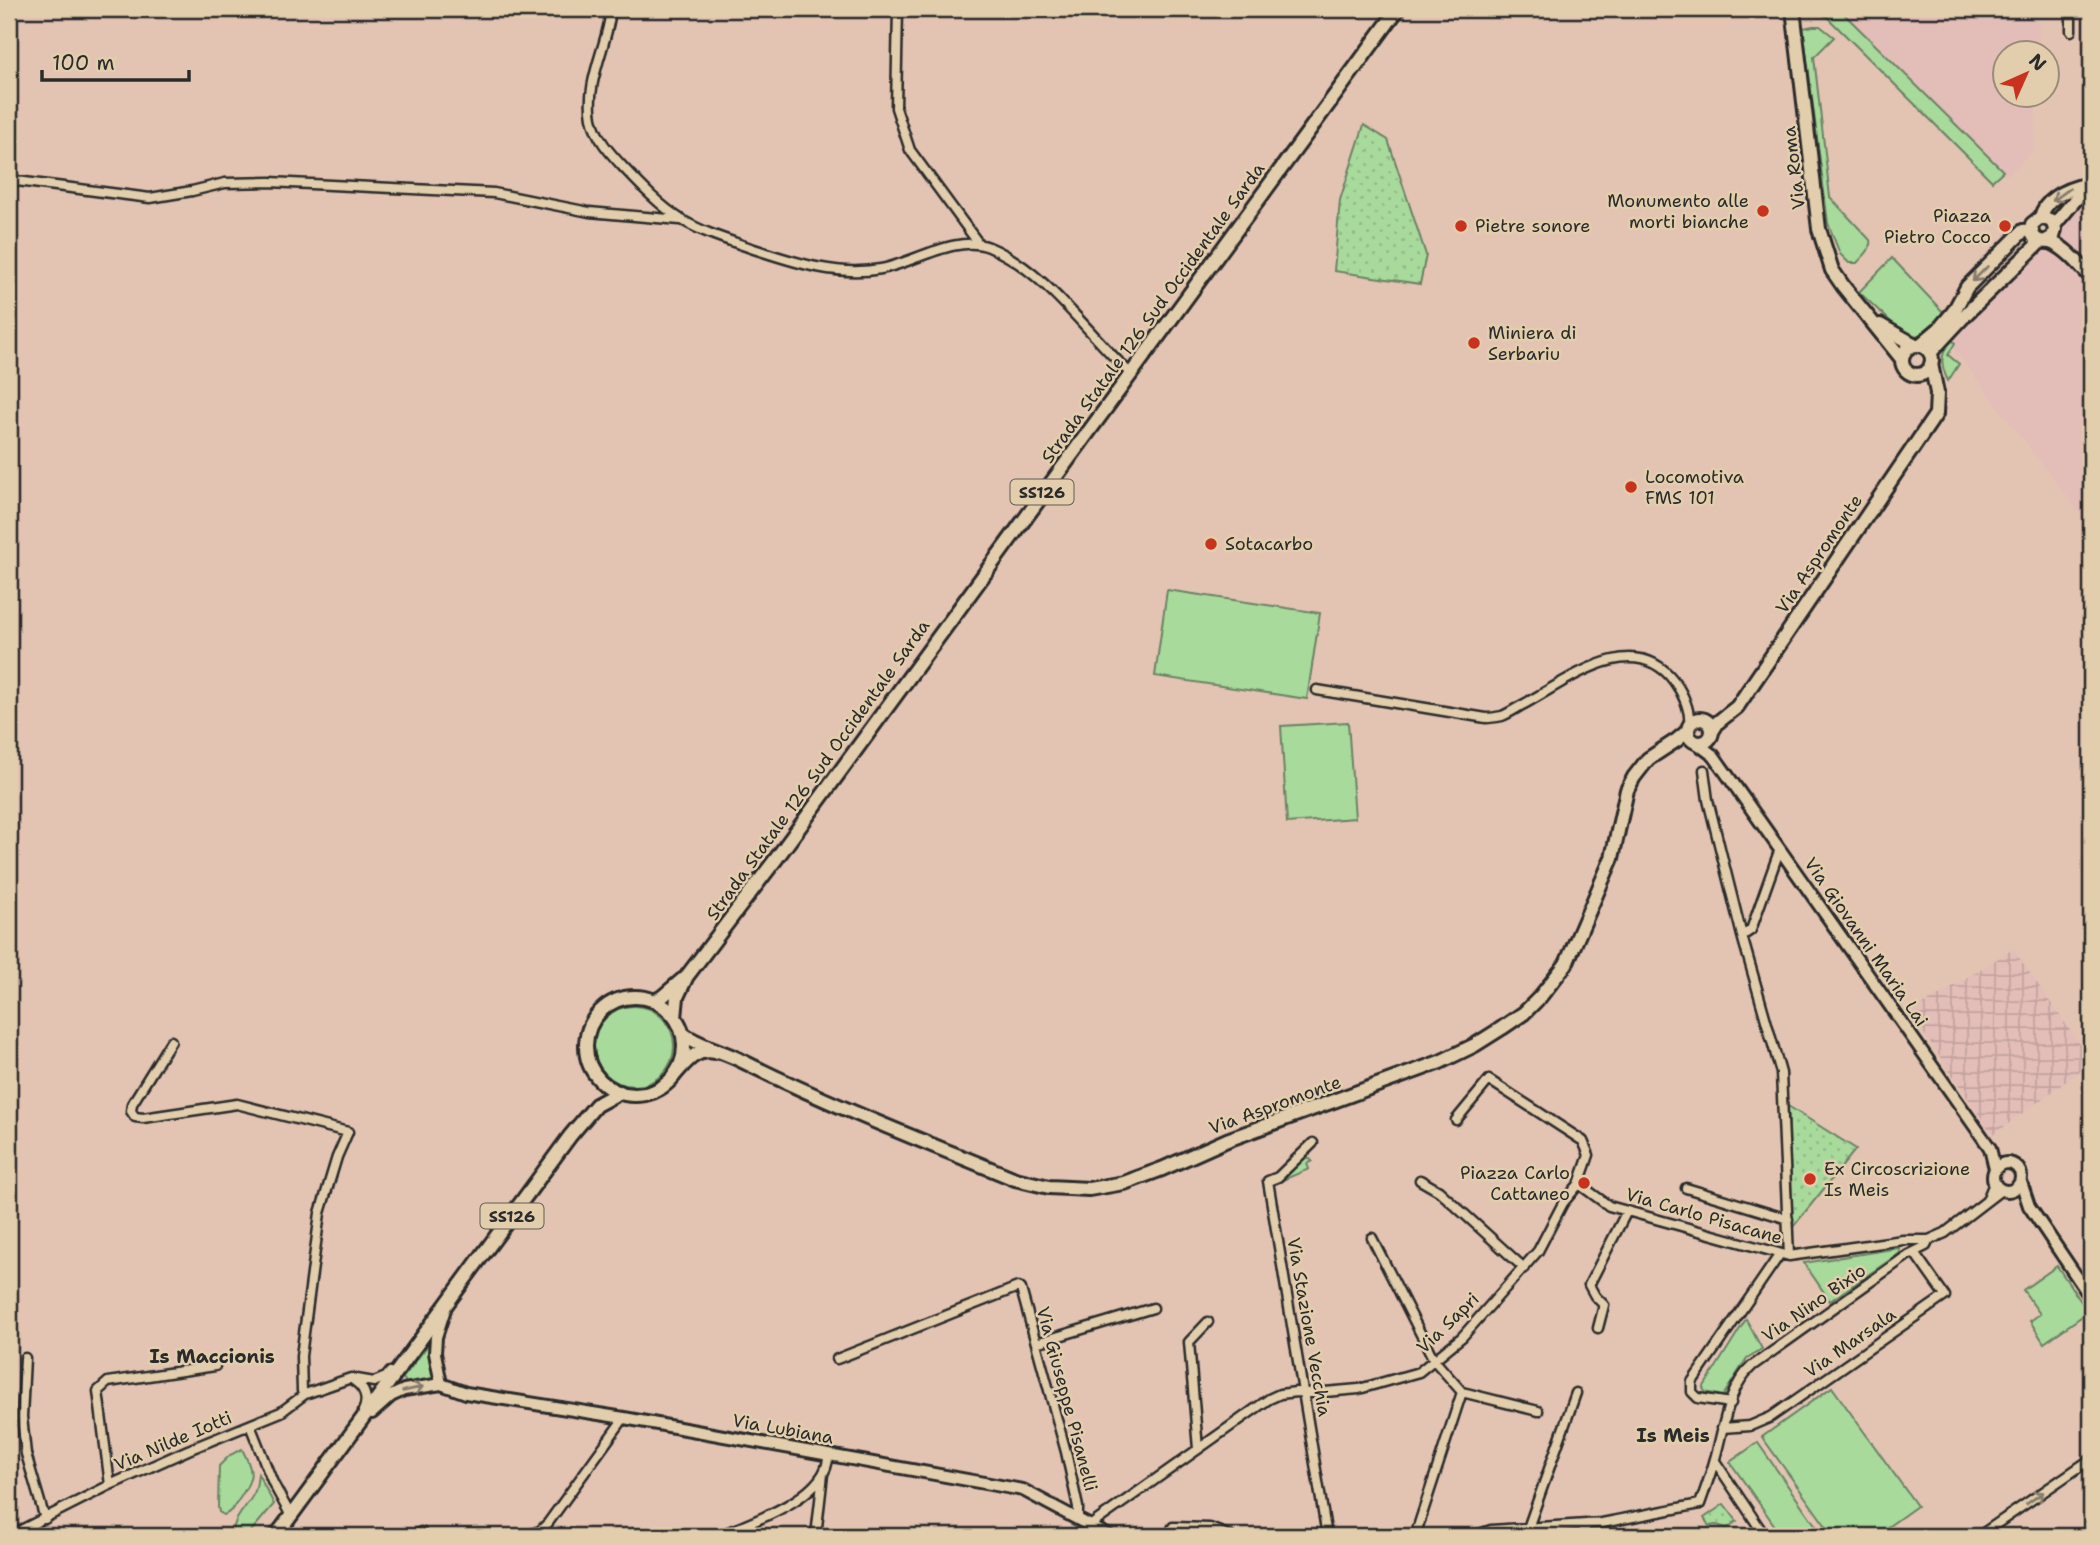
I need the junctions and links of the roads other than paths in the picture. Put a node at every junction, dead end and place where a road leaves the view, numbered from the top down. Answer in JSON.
{"nodes":[{"id":1,"x":611,"y":9,"type":"edge"},
{"id":2,"x":898,"y":9,"type":"edge"},
{"id":3,"x":1398,"y":9,"type":"edge"},
{"id":4,"x":1793,"y":9,"type":"edge"},
{"id":5,"x":2071,"y":9,"type":"edge"},
{"id":6,"x":2071,"y":31,"type":"dead end"},
{"id":7,"x":9,"y":180,"type":"edge"},
{"id":8,"x":2090,"y":183,"type":"edge"},
{"id":9,"x":2041,"y":217,"type":"junction"},
{"id":10,"x":683,"y":220,"type":"junction"},
{"id":11,"x":2055,"y":227,"type":"junction"},
{"id":12,"x":2031,"y":230,"type":"junction"},
{"id":13,"x":2043,"y":241,"type":"junction"},
{"id":14,"x":979,"y":244,"type":"junction"},
{"id":15,"x":2070,"y":256,"type":"junction"},
{"id":16,"x":2091,"y":277,"type":"edge"},
{"id":17,"x":1961,"y":296,"type":"junction"},
{"id":18,"x":1975,"y":307,"type":"junction"},
{"id":19,"x":1863,"y":312,"type":"junction"},
{"id":20,"x":1924,"y":352,"type":"junction"},
{"id":21,"x":1902,"y":359,"type":"junction"},
{"id":22,"x":1131,"y":374,"type":"junction"},
{"id":23,"x":1916,"y":374,"type":"junction"},
{"id":24,"x":1937,"y":403,"type":"junction"},
{"id":25,"x":1317,"y":690,"type":"dead end"},
{"id":26,"x":1702,"y":730,"type":"junction"},
{"id":27,"x":1704,"y":770,"type":"dead end"},
{"id":28,"x":1781,"y":852,"type":"junction"},
{"id":29,"x":1742,"y":936,"type":"junction"},
{"id":30,"x":687,"y":976,"type":"junction"},
{"id":31,"x":654,"y":1001,"type":"junction"},
{"id":32,"x":675,"y":1018,"type":"junction"},
{"id":33,"x":682,"y":1033,"type":"junction"},
{"id":34,"x":171,"y":1041,"type":"dead end"},
{"id":35,"x":731,"y":1055,"type":"junction"},
{"id":36,"x":675,"y":1074,"type":"junction"},
{"id":37,"x":596,"y":1076,"type":"junction"},
{"id":38,"x":620,"y":1093,"type":"junction"},
{"id":39,"x":1456,"y":1120,"type":"dead end"},
{"id":40,"x":578,"y":1128,"type":"junction"},
{"id":41,"x":1312,"y":1143,"type":"dead end"},
{"id":42,"x":1990,"y":1148,"type":"junction"},
{"id":43,"x":2008,"y":1163,"type":"junction"},
{"id":44,"x":1995,"y":1169,"type":"junction"},
{"id":45,"x":1420,"y":1180,"type":"dead end"},
{"id":46,"x":2021,"y":1182,"type":"junction"},
{"id":47,"x":1579,"y":1184,"type":"junction"},
{"id":48,"x":1686,"y":1188,"type":"dead end"},
{"id":49,"x":2002,"y":1188,"type":"junction"},
{"id":50,"x":2027,"y":1203,"type":"junction"},
{"id":51,"x":1627,"y":1210,"type":"junction"},
{"id":52,"x":1788,"y":1219,"type":"junction"},
{"id":53,"x":1372,"y":1238,"type":"dead end"},
{"id":54,"x":1903,"y":1240,"type":"junction"},
{"id":55,"x":1929,"y":1240,"type":"junction"},
{"id":56,"x":1911,"y":1254,"type":"junction"},
{"id":57,"x":1785,"y":1255,"type":"junction"},
{"id":58,"x":1524,"y":1268,"type":"junction"},
{"id":59,"x":2091,"y":1298,"type":"edge"},
{"id":60,"x":447,"y":1305,"type":"junction"},
{"id":61,"x":1153,"y":1308,"type":"dead end"},
{"id":62,"x":1208,"y":1322,"type":"dead end"},
{"id":63,"x":1598,"y":1328,"type":"dead end"},
{"id":64,"x":419,"y":1342,"type":"junction"},
{"id":65,"x":1036,"y":1343,"type":"junction"},
{"id":66,"x":25,"y":1358,"type":"dead end"},
{"id":67,"x":836,"y":1360,"type":"dead end"},
{"id":68,"x":1434,"y":1360,"type":"junction"},
{"id":69,"x":215,"y":1366,"type":"dead end"},
{"id":70,"x":351,"y":1378,"type":"junction"},
{"id":71,"x":441,"y":1384,"type":"junction"},
{"id":72,"x":1462,"y":1392,"type":"junction"},
{"id":73,"x":1304,"y":1393,"type":"junction"},
{"id":74,"x":1576,"y":1393,"type":"dead end"},
{"id":75,"x":305,"y":1394,"type":"junction"},
{"id":76,"x":1731,"y":1403,"type":"junction"},
{"id":77,"x":1538,"y":1411,"type":"dead end"},
{"id":78,"x":624,"y":1418,"type":"junction"},
{"id":79,"x":250,"y":1425,"type":"junction"},
{"id":80,"x":1722,"y":1429,"type":"junction"},
{"id":81,"x":352,"y":1434,"type":"junction"},
{"id":82,"x":1198,"y":1450,"type":"junction"},
{"id":83,"x":828,"y":1454,"type":"junction"},
{"id":84,"x":2091,"y":1459,"type":"edge"},
{"id":85,"x":1715,"y":1461,"type":"junction"},
{"id":86,"x":823,"y":1474,"type":"junction"},
{"id":87,"x":110,"y":1485,"type":"junction"},
{"id":88,"x":289,"y":1511,"type":"junction"},
{"id":89,"x":1079,"y":1518,"type":"junction"},
{"id":90,"x":46,"y":1519,"type":"junction"},
{"id":91,"x":1588,"y":1524,"type":"junction"},
{"id":92,"x":1091,"y":1525,"type":"junction"},
{"id":93,"x":1528,"y":1528,"type":"junction"},
{"id":94,"x":544,"y":1534,"type":"edge"},
{"id":95,"x":279,"y":1535,"type":"edge"},
{"id":96,"x":9,"y":1536,"type":"edge"},
{"id":97,"x":525,"y":1536,"type":"edge"},
{"id":98,"x":718,"y":1536,"type":"edge"},
{"id":99,"x":816,"y":1536,"type":"edge"},
{"id":100,"x":1109,"y":1536,"type":"edge"},
{"id":101,"x":1169,"y":1536,"type":"edge"},
{"id":102,"x":1230,"y":1536,"type":"edge"},
{"id":103,"x":1327,"y":1536,"type":"edge"},
{"id":104,"x":1415,"y":1536,"type":"edge"},
{"id":105,"x":1474,"y":1536,"type":"edge"},
{"id":106,"x":1579,"y":1536,"type":"edge"},
{"id":107,"x":1765,"y":1536,"type":"edge"},
{"id":108,"x":1979,"y":1536,"type":"edge"}],
"edges":[{"from":1,"to":10,"type":"street"},
{"from":2,"to":14,"type":"street"},
{"from":3,"to":22,"type":"main road","name":"Strada Statale 126 Sud Occidentale Sarda","number":"SS126"},
{"from":4,"to":19,"type":"main road","name":"Via Roma"},
{"from":5,"to":6,"type":"street"},
{"from":7,"to":10,"type":"street"},
{"from":8,"to":9,"type":"main road","one_way":true},
{"from":8,"to":11,"type":"main road"},
{"from":9,"to":11,"type":"main road"},
{"from":9,"to":12,"type":"main road"},
{"from":10,"to":14,"type":"street"},
{"from":11,"to":13,"type":"main road"},
{"from":11,"to":15,"type":"main road"},
{"from":12,"to":13,"type":"main road"},
{"from":12,"to":17,"type":"main road","one_way":true},
{"from":13,"to":15,"type":"main road"},
{"from":13,"to":18,"type":"main road"},
{"from":14,"to":22,"type":"street"},
{"from":15,"to":16,"type":"main road"},
{"from":17,"to":18,"type":"main road"},
{"from":17,"to":20,"type":"main road"},
{"from":18,"to":20,"type":"main road"},
{"from":19,"to":20,"type":"main road","name":"Via Roma"},
{"from":19,"to":21,"type":"main road","name":"Via Roma"},
{"from":20,"to":21,"type":"main road"},
{"from":20,"to":23,"type":"main road"},
{"from":20,"to":24,"type":"main road"},
{"from":21,"to":23,"type":"main road","name":"Via Roma"},
{"from":22,"to":30,"type":"main road","name":"Strada Statale 126 Sud Occidentale Sarda","number":"SS126"},
{"from":23,"to":24,"type":"main road"},
{"from":24,"to":26,"type":"main road","name":"Via Aspromonte"},
{"from":25,"to":26,"type":"street"},
{"from":26,"to":28,"type":"street","name":"Via Giovanni Maria Lai"},
{"from":26,"to":35,"type":"main road","name":"Via Aspromonte"},
{"from":27,"to":29,"type":"street"},
{"from":28,"to":29,"type":"street"},
{"from":28,"to":42,"type":"street","name":"Via Giovanni Maria Lai"},
{"from":29,"to":52,"type":"street"},
{"from":30,"to":31,"type":"main road","number":"SS126"},
{"from":30,"to":32,"type":"main road","number":"SS126"},
{"from":31,"to":32,"type":"main road"},
{"from":31,"to":37,"type":"main road"},
{"from":32,"to":33,"type":"main road"},
{"from":33,"to":35,"type":"main road","name":"Via Aspromonte"},
{"from":33,"to":36,"type":"main road"},
{"from":34,"to":75,"type":"street"},
{"from":35,"to":36,"type":"main road","name":"Via Aspromonte"},
{"from":36,"to":38,"type":"main road","number":"SS126"},
{"from":37,"to":38,"type":"main road"},
{"from":37,"to":40,"type":"main road","number":"SS126"},
{"from":38,"to":40,"type":"main road","number":"SS126"},
{"from":39,"to":47,"type":"street"},
{"from":40,"to":60,"type":"main road","number":"SS126"},
{"from":41,"to":73,"type":"street","name":"Via Stazione Vecchia"},
{"from":42,"to":43,"type":"street","name":"Via Giovanni Maria Lai"},
{"from":42,"to":44,"type":"street","name":"Via Giovanni Maria Lai"},
{"from":43,"to":44,"type":"street"},
{"from":43,"to":46,"type":"street"},
{"from":44,"to":49,"type":"street"},
{"from":45,"to":58,"type":"street"},
{"from":46,"to":49,"type":"street"},
{"from":46,"to":50,"type":"street"},
{"from":47,"to":51,"type":"street","name":"Via Carlo Pisacane"},
{"from":47,"to":58,"type":"street","name":"Via Sapri"},
{"from":48,"to":52,"type":"street"},
{"from":49,"to":50,"type":"street"},
{"from":49,"to":55,"type":"street"},
{"from":50,"to":59,"type":"street"},
{"from":51,"to":57,"type":"street","name":"Via Carlo Pisacane"},
{"from":51,"to":63,"type":"street"},
{"from":52,"to":57,"type":"street"},
{"from":53,"to":68,"type":"street"},
{"from":54,"to":55,"type":"street","name":"Via Carlo Pisacane"},
{"from":54,"to":56,"type":"street"},
{"from":54,"to":57,"type":"street","name":"Via Carlo Pisacane"},
{"from":55,"to":56,"type":"street","name":"Via Nino Bixio"},
{"from":56,"to":76,"type":"street","name":"Via Nino Bixio"},
{"from":56,"to":80,"type":"street","name":"Via Marsala"},
{"from":57,"to":76,"type":"street"},
{"from":58,"to":68,"type":"street","name":"Via Sapri"},
{"from":60,"to":64,"type":"main road","number":"SS126"},
{"from":60,"to":71,"type":"street"},
{"from":61,"to":65,"type":"street"},
{"from":62,"to":82,"type":"street"},
{"from":64,"to":70,"type":"street","name":"Via Nilde Iotti"},
{"from":64,"to":81,"type":"main road","number":"SS126"},
{"from":65,"to":67,"type":"street","name":"Via Giuseppe Pisanelli"},
{"from":65,"to":89,"type":"street","name":"Via Giuseppe Pisanelli"},
{"from":66,"to":90,"type":"street"},
{"from":68,"to":72,"type":"street"},
{"from":68,"to":73,"type":"street","name":"Via Sapri"},
{"from":69,"to":87,"type":"street"},
{"from":70,"to":75,"type":"street","name":"Via Nilde Iotti"},
{"from":70,"to":81,"type":"street"},
{"from":71,"to":78,"type":"street","name":"Via Lubiana"},
{"from":81,"to":71,"type":"street","name":"Via Lubiana","one_way":true},
{"from":72,"to":77,"type":"street"},
{"from":72,"to":104,"type":"street"},
{"from":73,"to":82,"type":"street","name":"Via Sapri"},
{"from":73,"to":103,"type":"street","name":"Via Stazione Vecchia"},
{"from":74,"to":93,"type":"street"},
{"from":75,"to":79,"type":"street","name":"Via Nilde Iotti"},
{"from":76,"to":80,"type":"street","name":"Via Nino Bixio"},
{"from":78,"to":83,"type":"street","name":"Via Lubiana"},
{"from":78,"to":94,"type":"street"},
{"from":79,"to":87,"type":"street","name":"Via Nilde Iotti"},
{"from":79,"to":88,"type":"street"},
{"from":80,"to":85,"type":"street","name":"Via Nino Bixio"},
{"from":81,"to":88,"type":"main road","number":"SS126"},
{"from":82,"to":92,"type":"street","name":"Via Sapri"},
{"from":83,"to":86,"type":"street"},
{"from":83,"to":89,"type":"street","name":"Via Lubiana"},
{"from":108,"to":84,"type":"street","one_way":true},
{"from":85,"to":91,"type":"street","name":"Via Nino Bixio"},
{"from":85,"to":107,"type":"street"},
{"from":86,"to":98,"type":"street"},
{"from":86,"to":99,"type":"street"},
{"from":87,"to":90,"type":"street","name":"Via Nilde Iotti"},
{"from":88,"to":95,"type":"main road","number":"SS126"},
{"from":89,"to":92,"type":"street","name":"Via Lubiana"},
{"from":90,"to":96,"type":"street","name":"Via Nilde Iotti"},
{"from":91,"to":93,"type":"street"},
{"from":91,"to":106,"type":"street"},
{"from":92,"to":100,"type":"street","name":"Via Lubiana"},
{"from":93,"to":105,"type":"street"},
{"from":94,"to":97,"type":"street"},
{"from":101,"to":102,"type":"street"}]}
